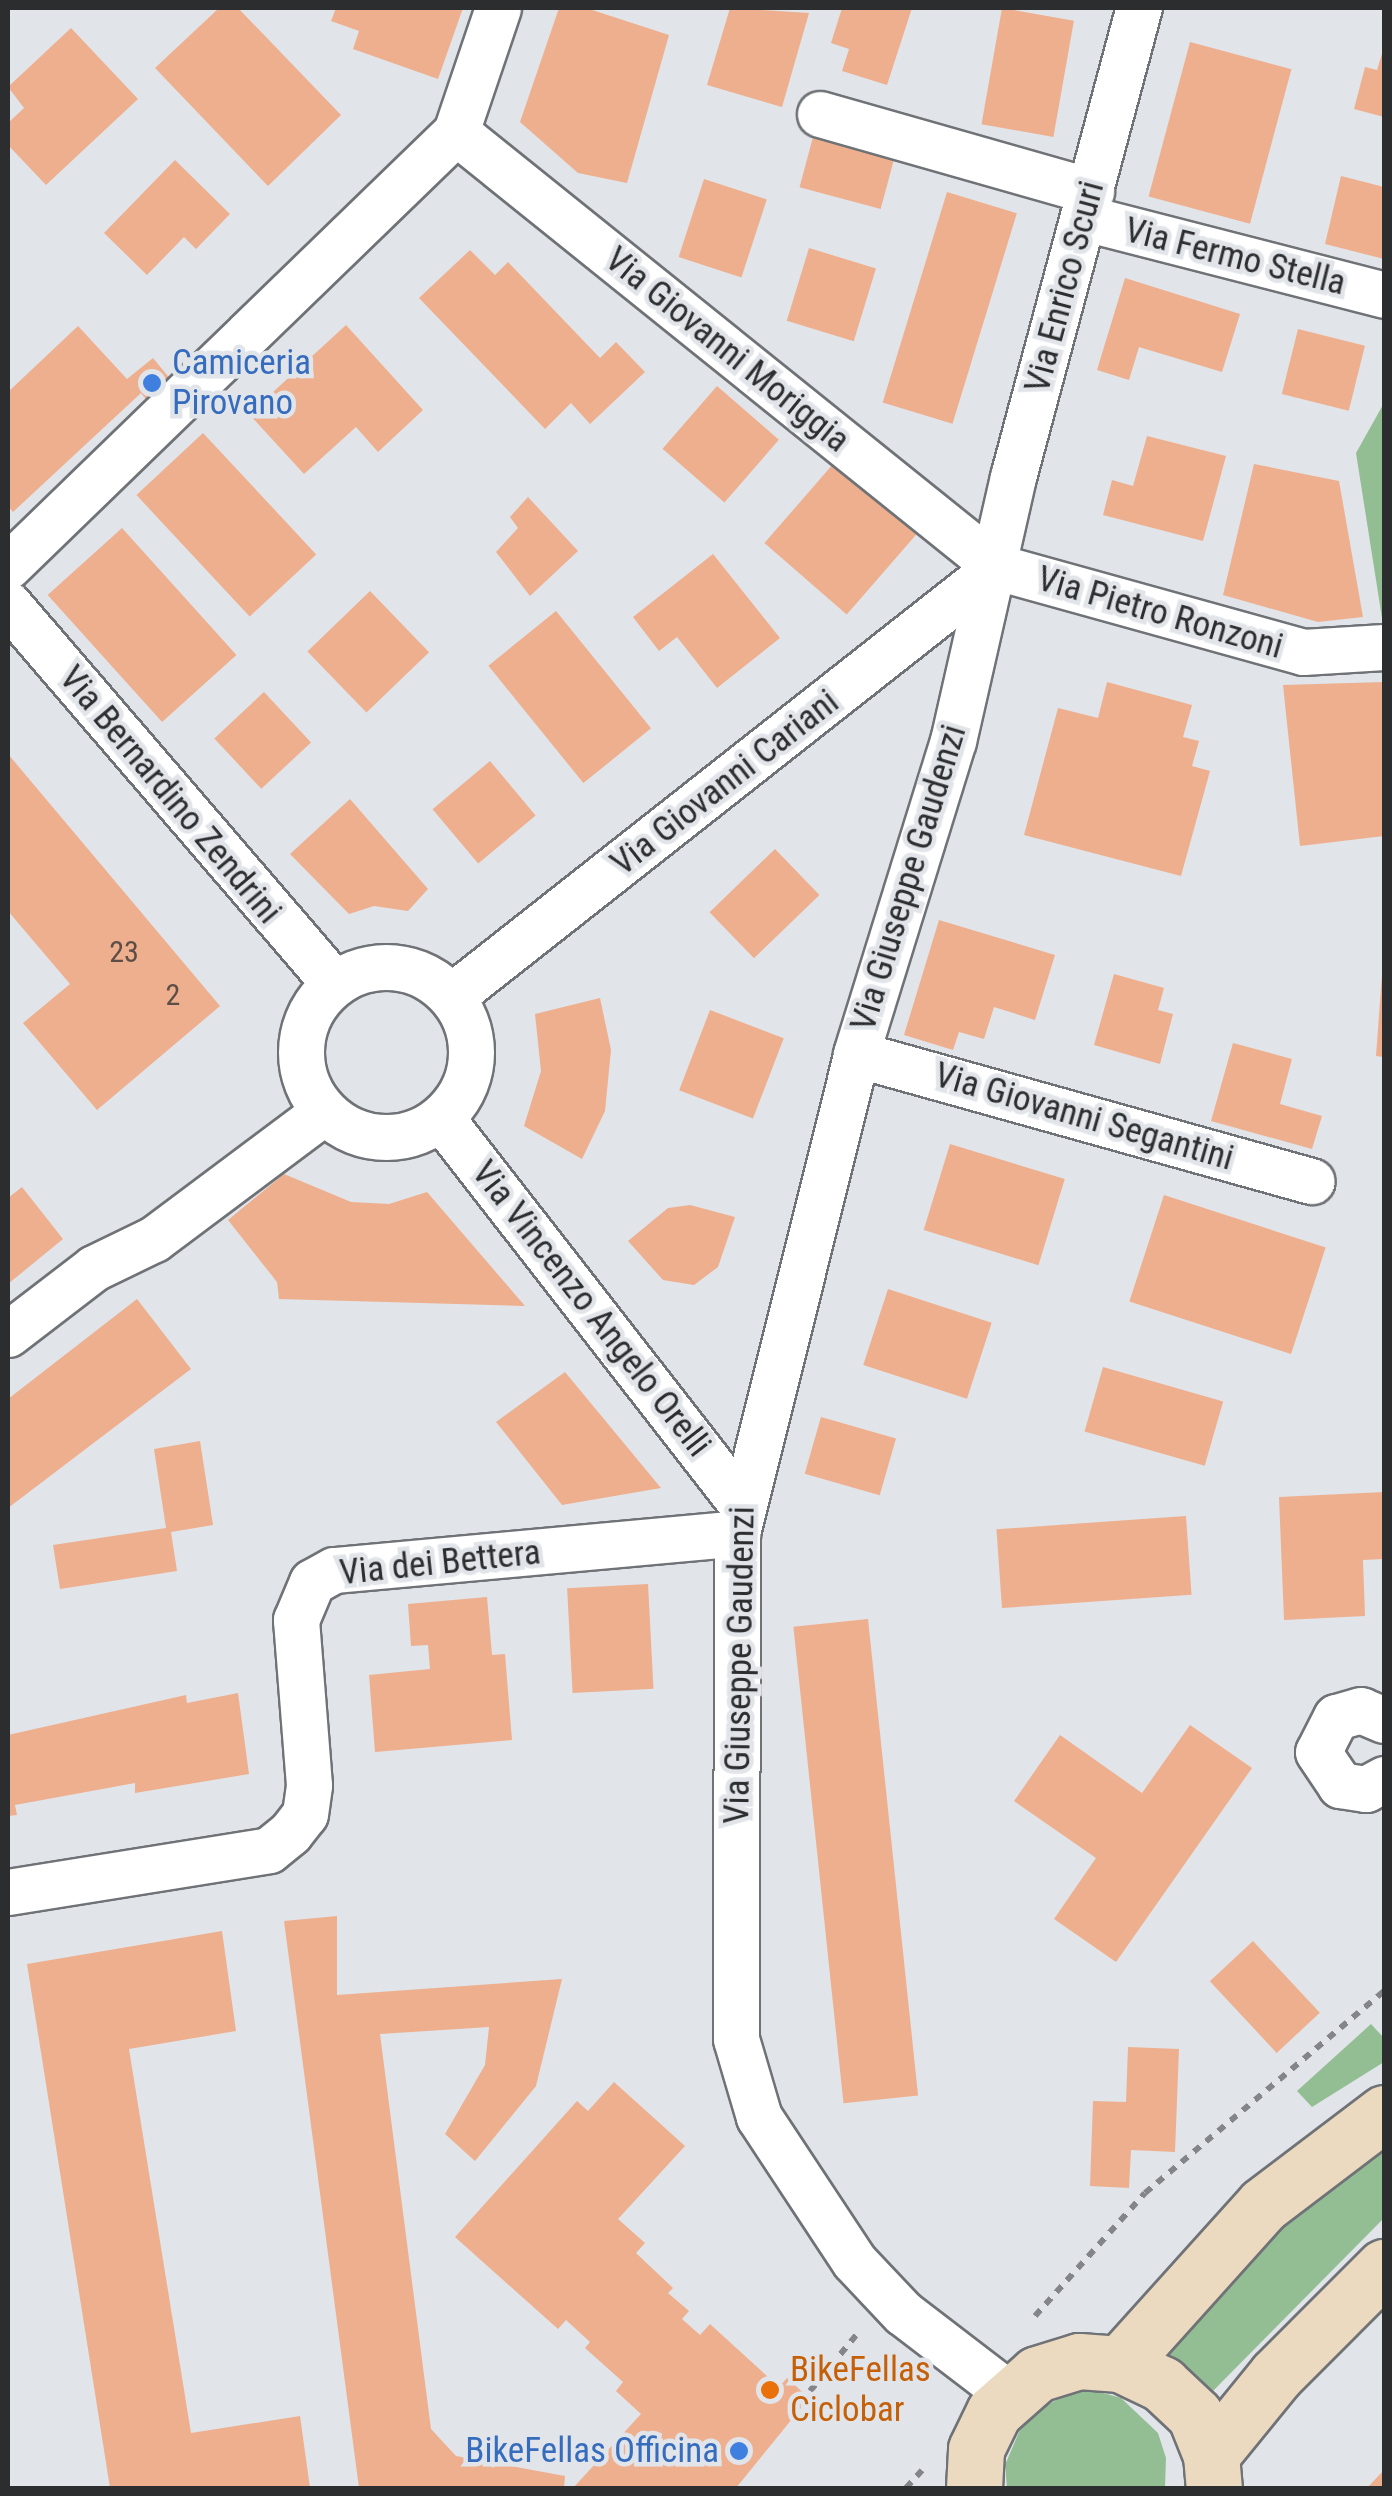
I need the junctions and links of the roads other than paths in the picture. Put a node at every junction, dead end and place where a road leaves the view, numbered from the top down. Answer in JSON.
{"nodes":[{"id":1,"x":498,"y":8,"type":"edge"},
{"id":2,"x":1139,"y":8,"type":"edge"},
{"id":3,"x":820,"y":114,"type":"dead end"},
{"id":4,"x":456,"y":132,"type":"junction"},
{"id":5,"x":1088,"y":205,"type":"junction"},
{"id":6,"x":1384,"y":295,"type":"edge"},
{"id":7,"x":8,"y":566,"type":"edge"},
{"id":8,"x":997,"y":567,"type":"junction"},
{"id":9,"x":8,"y":604,"type":"edge"},
{"id":10,"x":1384,"y":647,"type":"edge"},
{"id":11,"x":334,"y":983,"type":"junction"},
{"id":12,"x":452,"y":996,"type":"junction"},
{"id":13,"x":856,"y":1054,"type":"junction"},
{"id":14,"x":324,"y":1112,"type":"junction"},
{"id":15,"x":441,"y":1118,"type":"junction"},
{"id":16,"x":1312,"y":1181,"type":"dead end"},
{"id":17,"x":8,"y":1334,"type":"edge"},
{"id":18,"x":738,"y":1518,"type":"junction"},
{"id":19,"x":1384,"y":1678,"type":"edge"},
{"id":20,"x":1367,"y":1716,"type":"edge"},
{"id":21,"x":1384,"y":1779,"type":"edge"},
{"id":22,"x":8,"y":1892,"type":"edge"},
{"id":23,"x":1384,"y":2113,"type":"edge"},
{"id":24,"x":1384,"y":2267,"type":"edge"},
{"id":25,"x":1120,"y":2364,"type":"junction"},
{"id":26,"x":988,"y":2380,"type":"junction"},
{"id":27,"x":1213,"y":2472,"type":"edge"},
{"id":28,"x":974,"y":2488,"type":"edge"}],
"edges":[{"from":1,"to":4,"type":"street"},
{"from":2,"to":5,"type":"street","name":"Via Enrico Scuri"},
{"from":3,"to":5,"type":"street","name":"Via Fermo Stella"},
{"from":4,"to":7,"type":"street"},
{"from":4,"to":8,"type":"street","name":"Via Giovanni Moriggia"},
{"from":5,"to":6,"type":"street","name":"Via Fermo Stella"},
{"from":5,"to":8,"type":"street","name":"Via Enrico Scuri"},
{"from":8,"to":10,"type":"street","name":"Via Pietro Ronzoni"},
{"from":8,"to":12,"type":"street","name":"Via Giovanni Cariani"},
{"from":8,"to":13,"type":"street","name":"Via Giuseppe Gaudenzi"},
{"from":9,"to":11,"type":"street","name":"Via Bernardino Zendrini"},
{"from":11,"to":12,"type":"street"},
{"from":11,"to":14,"type":"street"},
{"from":12,"to":15,"type":"street"},
{"from":13,"to":16,"type":"street","name":"Via Giovanni Segantini"},
{"from":13,"to":18,"type":"street","name":"Via Giuseppe Gaudenzi"},
{"from":14,"to":15,"type":"street"},
{"from":14,"to":17,"type":"street"},
{"from":15,"to":18,"type":"street","name":"Via Vincenzo Angelo Orelli"},
{"from":18,"to":22,"type":"street","name":"Via dei Bettera"},
{"from":18,"to":26,"type":"street","name":"Via Giuseppe Gaudenzi"},
{"from":19,"to":20,"type":"street"},
{"from":20,"to":21,"type":"street"},
{"from":23,"to":25,"type":"main road"},
{"from":24,"to":27,"type":"main road"},
{"from":25,"to":26,"type":"main road"},
{"from":25,"to":27,"type":"main road"},
{"from":26,"to":28,"type":"main road"}]}
